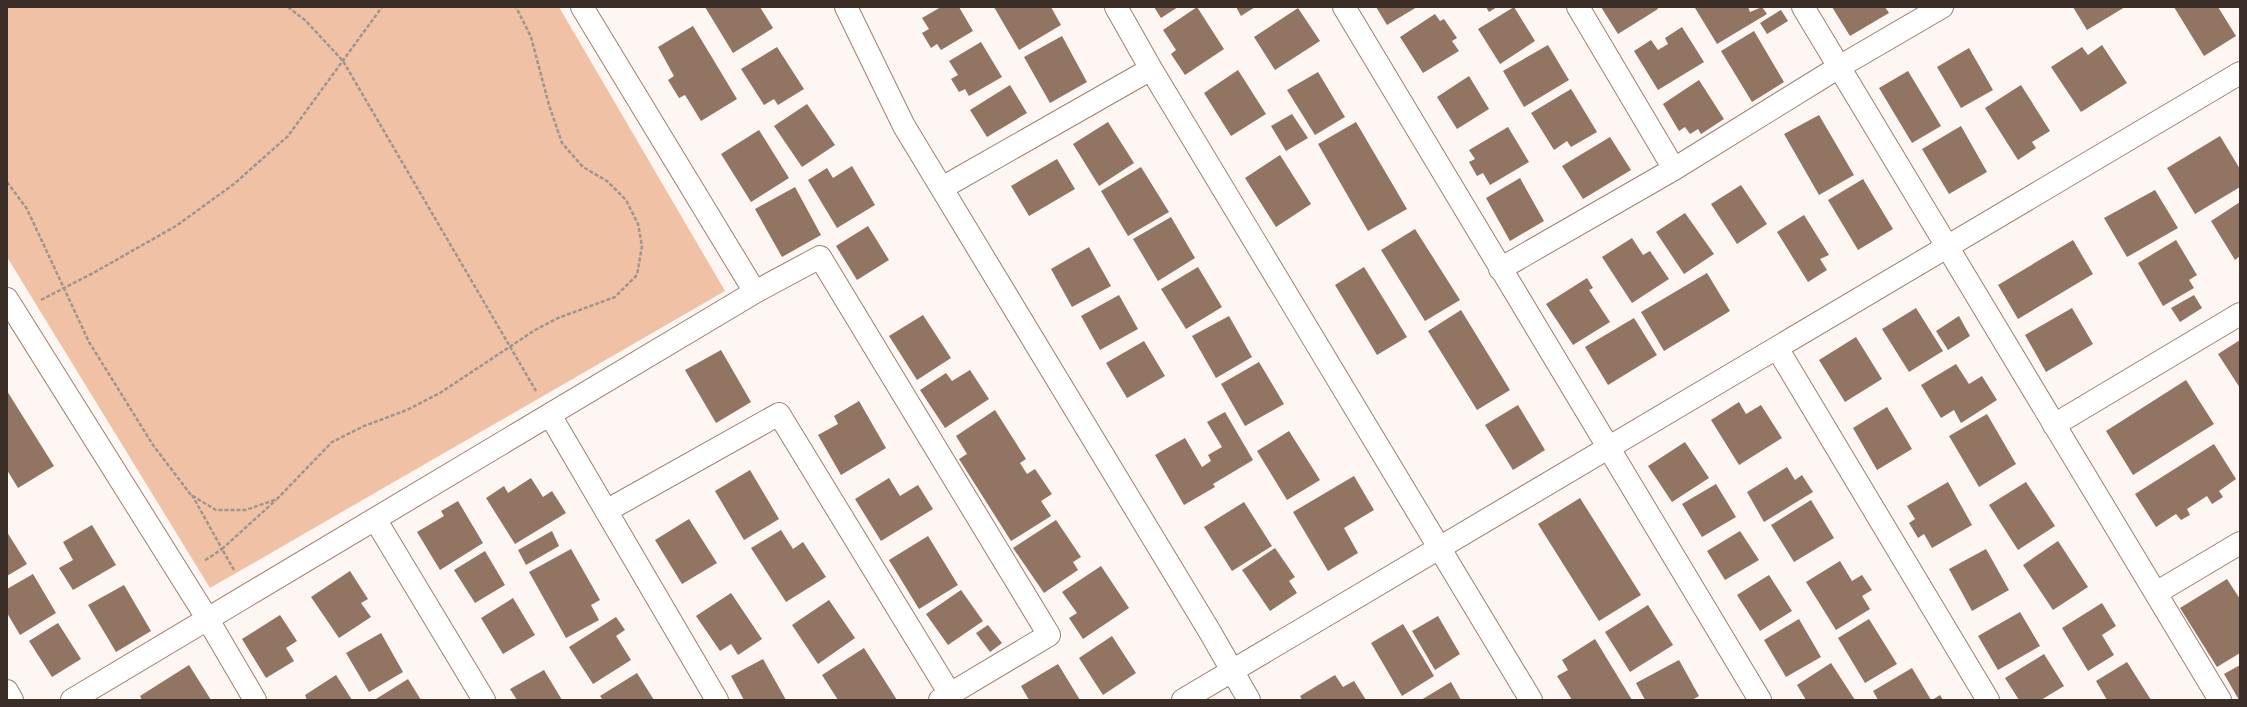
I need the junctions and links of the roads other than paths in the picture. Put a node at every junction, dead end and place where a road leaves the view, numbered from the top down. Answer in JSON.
{"nodes":[{"id":1,"x":582,"y":7,"type":"edge"},
{"id":2,"x":846,"y":7,"type":"edge"},
{"id":3,"x":1116,"y":7,"type":"edge"},
{"id":4,"x":1344,"y":7,"type":"edge"},
{"id":5,"x":1578,"y":7,"type":"edge"},
{"id":6,"x":1803,"y":7,"type":"edge"},
{"id":7,"x":1942,"y":7,"type":"edge"},
{"id":8,"x":1839,"y":67,"type":"junction"},
{"id":9,"x":1151,"y":69,"type":"junction"},
{"id":10,"x":2240,"y":73,"type":"edge"},
{"id":11,"x":1674,"y":169,"type":"junction"},
{"id":12,"x":942,"y":188,"type":"junction"},
{"id":13,"x":1948,"y":246,"type":"junction"},
{"id":14,"x":1500,"y":269,"type":"junction"},
{"id":15,"x":755,"y":292,"type":"junction"},
{"id":16,"x":11,"y":306,"type":"edge"},
{"id":17,"x":2240,"y":314,"type":"edge"},
{"id":18,"x":1777,"y":348,"type":"junction"},
{"id":19,"x":550,"y":415,"type":"junction"},
{"id":20,"x":2054,"y":425,"type":"junction"},
{"id":21,"x":1609,"y":447,"type":"junction"},
{"id":22,"x":606,"y":511,"type":"junction"},
{"id":23,"x":375,"y":519,"type":"junction"},
{"id":24,"x":2240,"y":543,"type":"edge"},
{"id":25,"x":1439,"y":548,"type":"junction"},
{"id":26,"x":2156,"y":593,"type":"junction"},
{"id":27,"x":207,"y":618,"type":"junction"},
{"id":28,"x":1232,"y":671,"type":"junction"},
{"id":29,"x":7,"y":691,"type":"edge"},
{"id":30,"x":945,"y":697,"type":"edge"},
{"id":31,"x":12,"y":700,"type":"edge"},
{"id":32,"x":72,"y":700,"type":"edge"},
{"id":33,"x":255,"y":700,"type":"edge"},
{"id":34,"x":484,"y":700,"type":"edge"},
{"id":35,"x":717,"y":700,"type":"edge"},
{"id":36,"x":1183,"y":700,"type":"edge"},
{"id":37,"x":1249,"y":700,"type":"edge"},
{"id":38,"x":1531,"y":700,"type":"edge"},
{"id":39,"x":1760,"y":700,"type":"edge"},
{"id":40,"x":1988,"y":700,"type":"edge"},
{"id":41,"x":2220,"y":700,"type":"edge"}],
"edges":[{"from":1,"to":15,"type":"street"},
{"from":2,"to":12,"type":"street"},
{"from":3,"to":9,"type":"street"},
{"from":4,"to":14,"type":"street"},
{"from":5,"to":11,"type":"street"},
{"from":6,"to":8,"type":"street"},
{"from":7,"to":8,"type":"street"},
{"from":8,"to":11,"type":"street"},
{"from":8,"to":13,"type":"street"},
{"from":9,"to":12,"type":"street"},
{"from":9,"to":25,"type":"street"},
{"from":10,"to":13,"type":"street"},
{"from":11,"to":14,"type":"street"},
{"from":12,"to":28,"type":"street"},
{"from":13,"to":18,"type":"street"},
{"from":13,"to":20,"type":"street"},
{"from":14,"to":21,"type":"street"},
{"from":15,"to":19,"type":"street"},
{"from":15,"to":30,"type":"street"},
{"from":16,"to":27,"type":"street"},
{"from":17,"to":20,"type":"street"},
{"from":18,"to":21,"type":"street"},
{"from":18,"to":40,"type":"street"},
{"from":19,"to":22,"type":"street"},
{"from":19,"to":23,"type":"street"},
{"from":20,"to":26,"type":"street"},
{"from":21,"to":25,"type":"street"},
{"from":21,"to":39,"type":"street"},
{"from":22,"to":30,"type":"street"},
{"from":22,"to":35,"type":"street"},
{"from":23,"to":27,"type":"street"},
{"from":23,"to":34,"type":"street"},
{"from":24,"to":26,"type":"street"},
{"from":25,"to":28,"type":"street"},
{"from":25,"to":38,"type":"street"},
{"from":26,"to":41,"type":"street"},
{"from":27,"to":32,"type":"street"},
{"from":27,"to":33,"type":"street"},
{"from":28,"to":36,"type":"street"},
{"from":28,"to":37,"type":"street"},
{"from":29,"to":31,"type":"street"}]}
